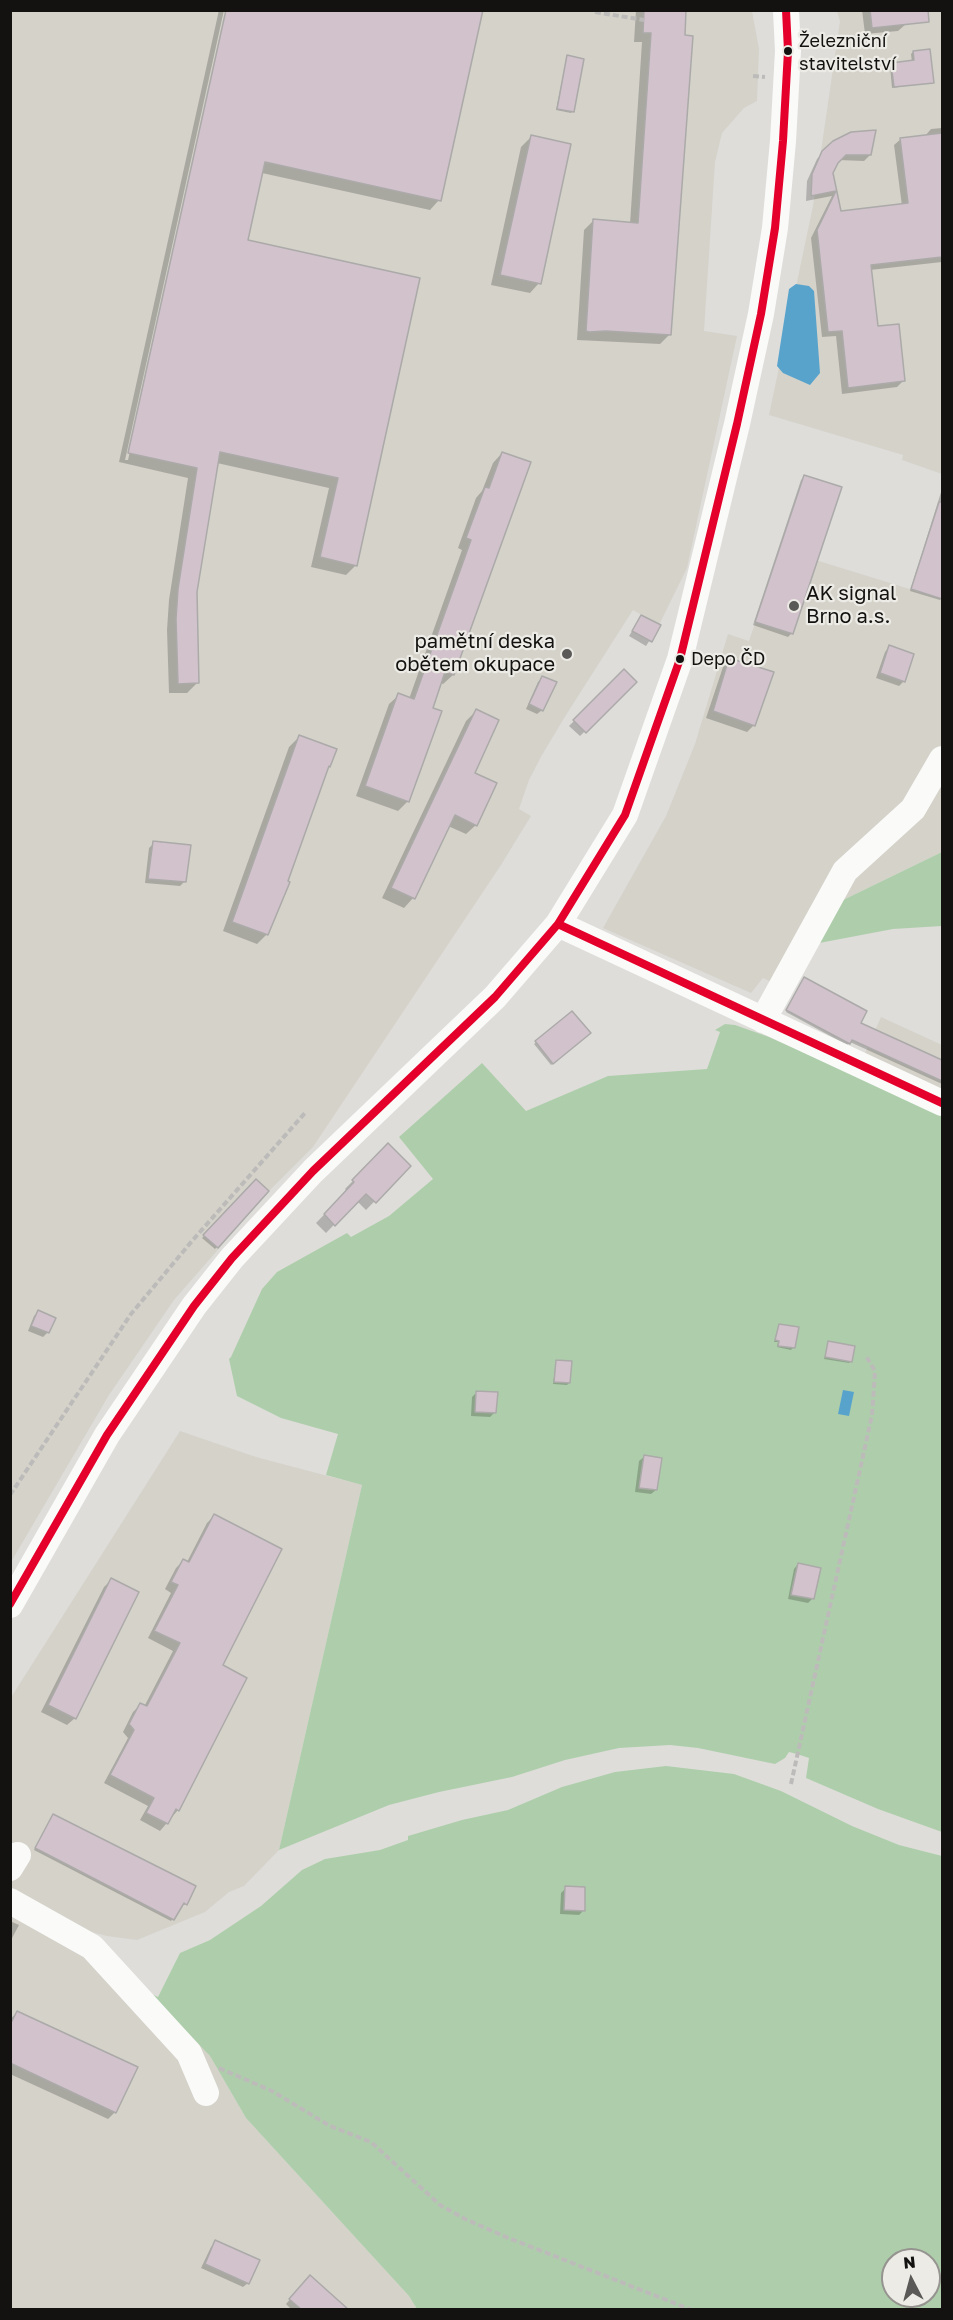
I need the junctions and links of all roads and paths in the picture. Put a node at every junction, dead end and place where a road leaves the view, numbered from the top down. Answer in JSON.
{"nodes":[{"id":1,"x":786,"y":10,"type":"edge"},
{"id":2,"x":595,"y":12,"type":"dead end"},
{"id":3,"x":644,"y":20,"type":"dead end"},
{"id":4,"x":942,"y":759,"type":"edge"},
{"id":5,"x":558,"y":924,"type":"junction"},
{"id":6,"x":763,"y":1020,"type":"junction"},
{"id":7,"x":942,"y":1103,"type":"edge"},
{"id":8,"x":305,"y":1113,"type":"dead end"},
{"id":9,"x":866,"y":1356,"type":"dead end"},
{"id":10,"x":10,"y":1495,"type":"edge"},
{"id":11,"x":10,"y":1605,"type":"edge"},
{"id":12,"x":790,"y":1784,"type":"dead end"},
{"id":13,"x":10,"y":1901,"type":"edge"},
{"id":14,"x":189,"y":2052,"type":"junction"},
{"id":15,"x":206,"y":2092,"type":"dead end"},
{"id":16,"x":692,"y":2310,"type":"edge"}],
"edges":[{"from":1,"to":5,"type":"street"},
{"from":2,"to":3,"type":"path"},
{"from":4,"to":6,"type":"street"},
{"from":5,"to":6,"type":"street"},
{"from":5,"to":11,"type":"street"},
{"from":6,"to":7,"type":"street"},
{"from":8,"to":10,"type":"path"},
{"from":9,"to":12,"type":"path"},
{"from":13,"to":14,"type":"street"},
{"from":14,"to":15,"type":"street"},
{"from":14,"to":16,"type":"path"}]}
